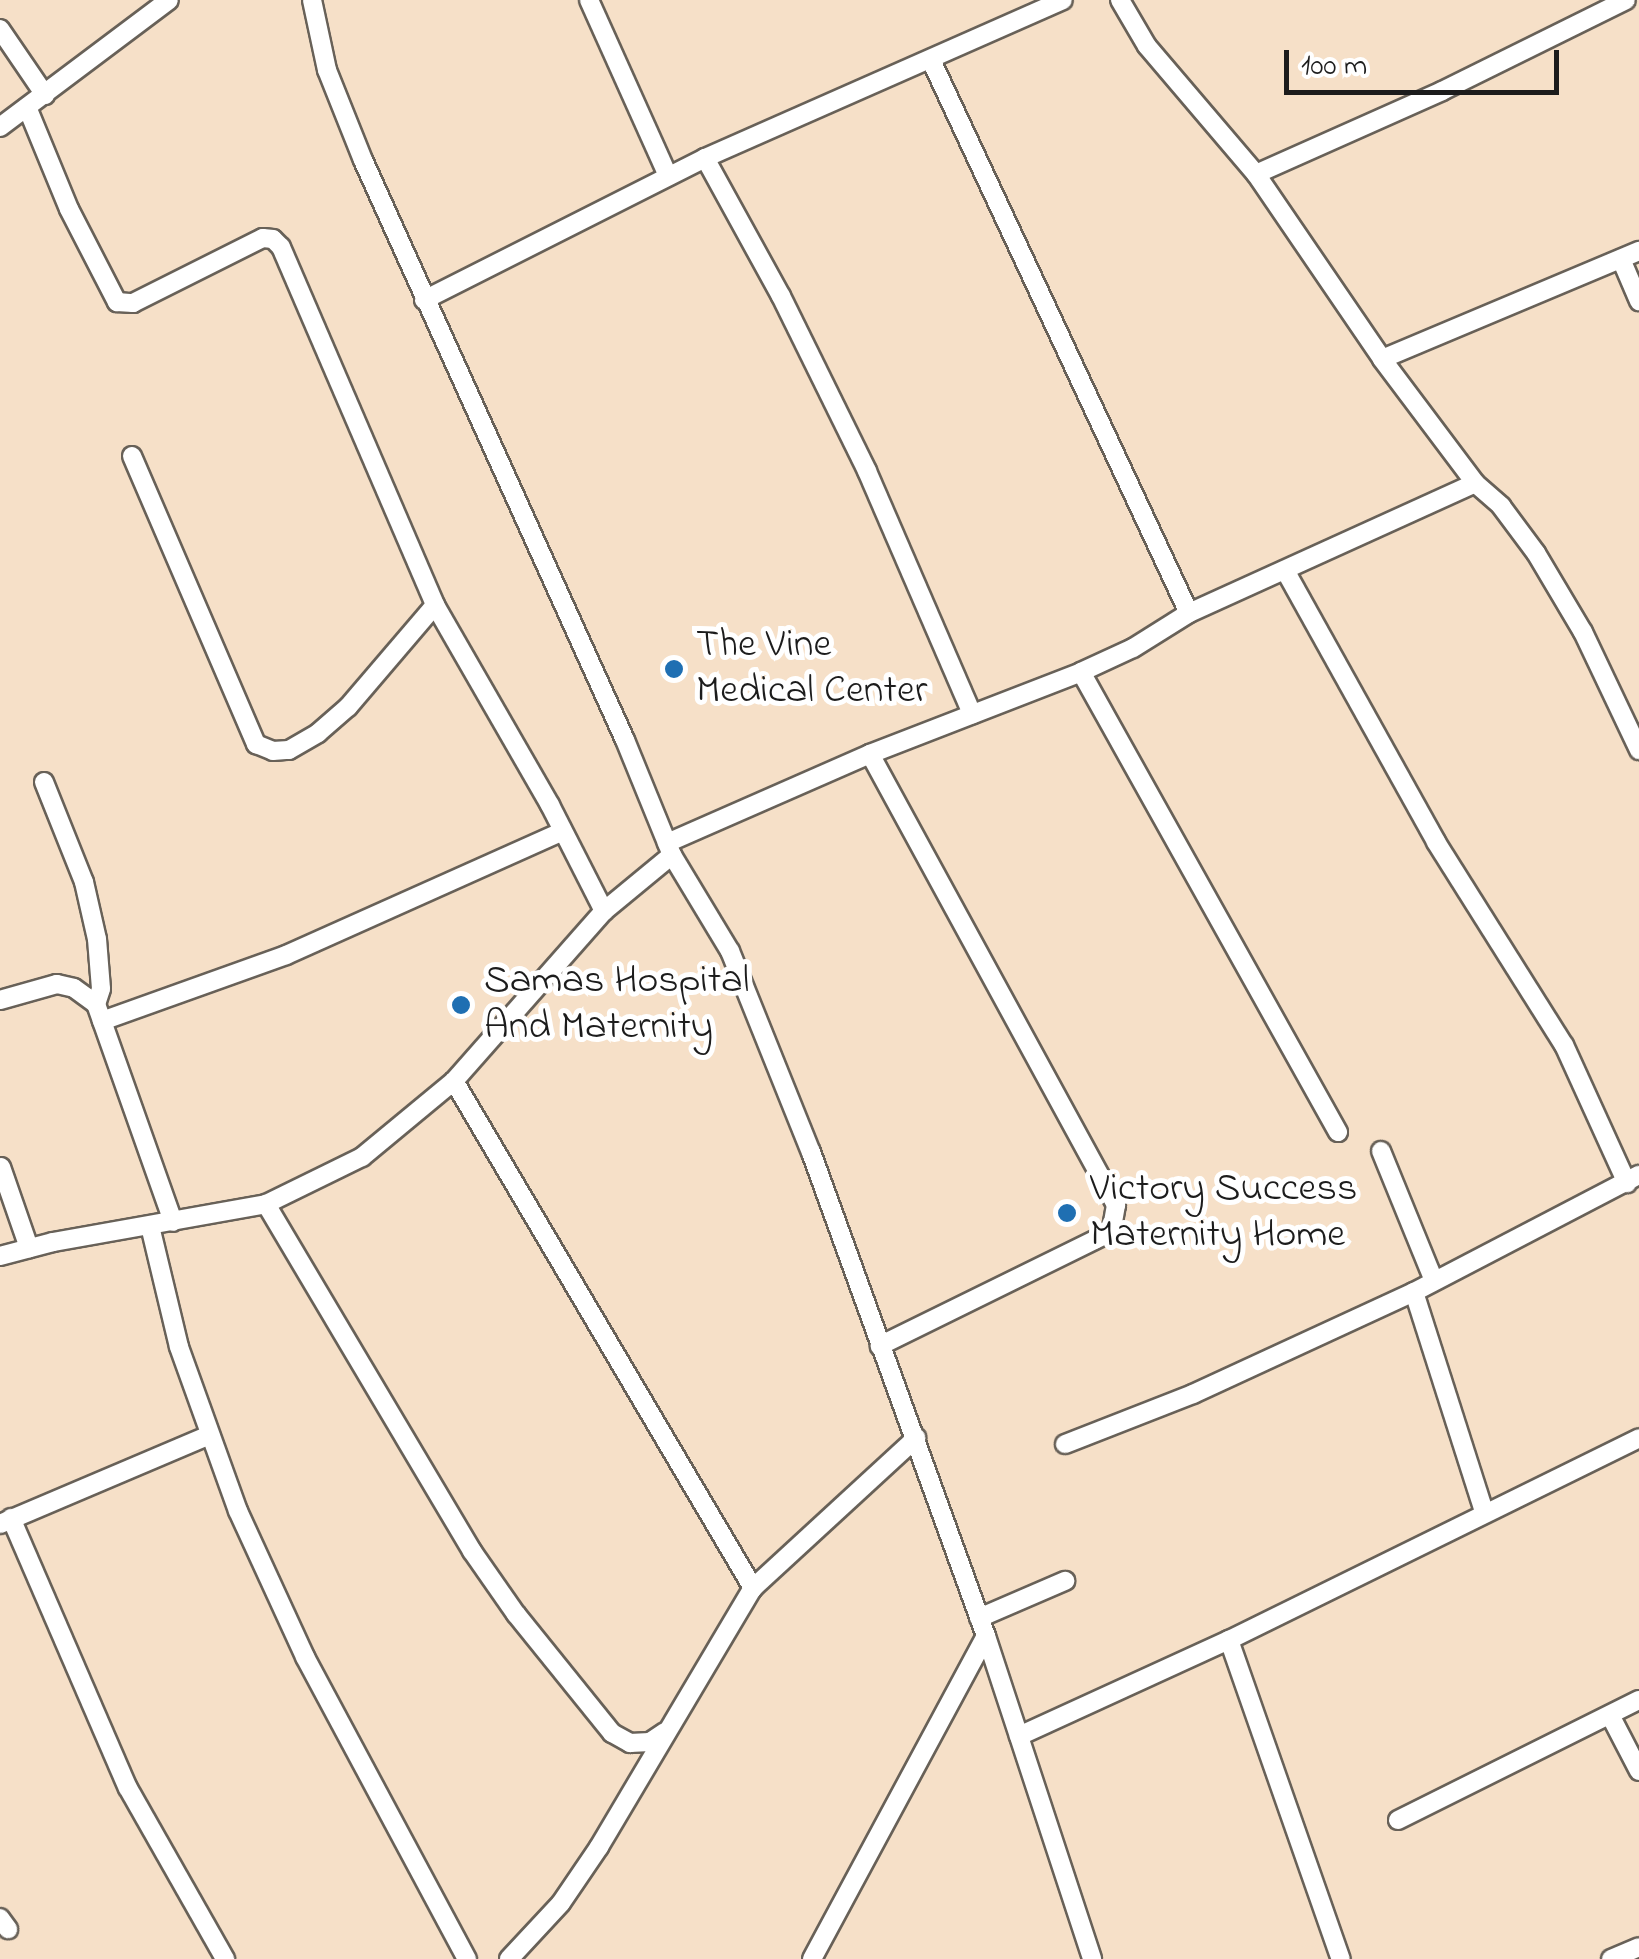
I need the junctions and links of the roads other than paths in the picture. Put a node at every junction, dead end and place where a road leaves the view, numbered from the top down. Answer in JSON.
{"nodes":[{"id":1,"x":168,"y":0,"type":"edge"},
{"id":2,"x":312,"y":0,"type":"edge"},
{"id":3,"x":588,"y":0,"type":"edge"},
{"id":4,"x":1063,"y":0,"type":"edge"},
{"id":5,"x":1120,"y":0,"type":"edge"},
{"id":6,"x":1626,"y":0,"type":"edge"},
{"id":7,"x":0,"y":30,"type":"edge"},
{"id":8,"x":931,"y":60,"type":"junction"},
{"id":9,"x":45,"y":94,"type":"junction"},
{"id":10,"x":27,"y":106,"type":"junction"},
{"id":11,"x":0,"y":127,"type":"edge"},
{"id":12,"x":706,"y":158,"type":"junction"},
{"id":13,"x":1256,"y":174,"type":"junction"},
{"id":14,"x":668,"y":176,"type":"junction"},
{"id":15,"x":1639,"y":251,"type":"edge"},
{"id":16,"x":1621,"y":259,"type":"junction"},
{"id":17,"x":424,"y":300,"type":"junction"},
{"id":18,"x":1639,"y":301,"type":"edge"},
{"id":19,"x":1382,"y":359,"type":"junction"},
{"id":20,"x":132,"y":456,"type":"dead end"},
{"id":21,"x":1475,"y":483,"type":"junction"},
{"id":22,"x":1286,"y":572,"type":"junction"},
{"id":23,"x":436,"y":605,"type":"junction"},
{"id":24,"x":1189,"y":613,"type":"junction"},
{"id":25,"x":1081,"y":672,"type":"junction"},
{"id":26,"x":972,"y":714,"type":"junction"},
{"id":27,"x":1639,"y":750,"type":"edge"},
{"id":28,"x":870,"y":754,"type":"junction"},
{"id":29,"x":44,"y":782,"type":"dead end"},
{"id":30,"x":563,"y":831,"type":"junction"},
{"id":31,"x":669,"y":849,"type":"junction"},
{"id":32,"x":604,"y":911,"type":"junction"},
{"id":33,"x":0,"y":1000,"type":"edge"},
{"id":34,"x":99,"y":1012,"type":"junction"},
{"id":35,"x":454,"y":1081,"type":"junction"},
{"id":36,"x":1338,"y":1132,"type":"dead end"},
{"id":37,"x":1381,"y":1151,"type":"dead end"},
{"id":38,"x":0,"y":1167,"type":"edge"},
{"id":39,"x":1633,"y":1179,"type":"edge"},
{"id":40,"x":266,"y":1204,"type":"junction"},
{"id":41,"x":173,"y":1222,"type":"junction"},
{"id":42,"x":150,"y":1226,"type":"junction"},
{"id":43,"x":29,"y":1248,"type":"junction"},
{"id":44,"x":0,"y":1256,"type":"edge"},
{"id":45,"x":1434,"y":1281,"type":"junction"},
{"id":46,"x":1414,"y":1292,"type":"junction"},
{"id":47,"x":879,"y":1346,"type":"junction"},
{"id":48,"x":210,"y":1435,"type":"junction"},
{"id":49,"x":916,"y":1438,"type":"junction"},
{"id":50,"x":1639,"y":1438,"type":"edge"},
{"id":51,"x":1065,"y":1444,"type":"dead end"},
{"id":52,"x":1484,"y":1512,"type":"junction"},
{"id":53,"x":6,"y":1521,"type":"edge"},
{"id":54,"x":1065,"y":1581,"type":"dead end"},
{"id":55,"x":753,"y":1588,"type":"junction"},
{"id":56,"x":978,"y":1618,"type":"junction"},
{"id":57,"x":986,"y":1636,"type":"junction"},
{"id":58,"x":1230,"y":1640,"type":"junction"},
{"id":59,"x":1639,"y":1700,"type":"edge"},
{"id":60,"x":1610,"y":1714,"type":"junction"},
{"id":61,"x":665,"y":1732,"type":"junction"},
{"id":62,"x":1018,"y":1736,"type":"junction"},
{"id":63,"x":1639,"y":1772,"type":"edge"},
{"id":64,"x":1398,"y":1820,"type":"dead end"},
{"id":65,"x":1639,"y":1948,"type":"edge"},
{"id":66,"x":821,"y":1956,"type":"edge"},
{"id":67,"x":224,"y":1959,"type":"edge"},
{"id":68,"x":468,"y":1959,"type":"edge"},
{"id":69,"x":509,"y":1959,"type":"edge"},
{"id":70,"x":1092,"y":1959,"type":"edge"},
{"id":71,"x":1341,"y":1959,"type":"edge"},
{"id":72,"x":1611,"y":1959,"type":"edge"}],
"edges":[{"from":1,"to":9,"type":"street"},
{"from":2,"to":17,"type":"street"},
{"from":3,"to":14,"type":"street"},
{"from":4,"to":8,"type":"street"},
{"from":5,"to":13,"type":"street"},
{"from":6,"to":13,"type":"street"},
{"from":7,"to":9,"type":"street"},
{"from":8,"to":12,"type":"street"},
{"from":8,"to":24,"type":"street"},
{"from":9,"to":10,"type":"street"},
{"from":10,"to":11,"type":"street"},
{"from":10,"to":23,"type":"street"},
{"from":12,"to":14,"type":"street"},
{"from":12,"to":26,"type":"street"},
{"from":13,"to":19,"type":"street"},
{"from":14,"to":17,"type":"street"},
{"from":15,"to":16,"type":"street"},
{"from":16,"to":18,"type":"street"},
{"from":16,"to":19,"type":"street"},
{"from":17,"to":31,"type":"street"},
{"from":19,"to":21,"type":"street"},
{"from":20,"to":23,"type":"street"},
{"from":21,"to":22,"type":"street"},
{"from":21,"to":27,"type":"street"},
{"from":22,"to":24,"type":"street"},
{"from":22,"to":39,"type":"street"},
{"from":23,"to":30,"type":"street"},
{"from":24,"to":25,"type":"street"},
{"from":25,"to":26,"type":"street"},
{"from":25,"to":36,"type":"street"},
{"from":26,"to":28,"type":"street"},
{"from":28,"to":31,"type":"street"},
{"from":28,"to":47,"type":"street"},
{"from":29,"to":34,"type":"street"},
{"from":30,"to":32,"type":"street"},
{"from":30,"to":34,"type":"street"},
{"from":31,"to":32,"type":"street"},
{"from":31,"to":47,"type":"street"},
{"from":32,"to":35,"type":"street"},
{"from":33,"to":34,"type":"street"},
{"from":34,"to":41,"type":"street"},
{"from":35,"to":40,"type":"street"},
{"from":35,"to":55,"type":"street"},
{"from":37,"to":45,"type":"street"},
{"from":38,"to":43,"type":"street"},
{"from":39,"to":45,"type":"street"},
{"from":40,"to":41,"type":"street"},
{"from":40,"to":61,"type":"street"},
{"from":41,"to":42,"type":"street"},
{"from":42,"to":43,"type":"street"},
{"from":42,"to":48,"type":"street"},
{"from":43,"to":44,"type":"street"},
{"from":45,"to":46,"type":"street"},
{"from":46,"to":51,"type":"street"},
{"from":46,"to":52,"type":"street"},
{"from":47,"to":49,"type":"street"},
{"from":48,"to":53,"type":"street"},
{"from":48,"to":68,"type":"street"},
{"from":49,"to":55,"type":"street"},
{"from":49,"to":56,"type":"street"},
{"from":50,"to":52,"type":"street"},
{"from":52,"to":58,"type":"street"},
{"from":53,"to":67,"type":"street"},
{"from":54,"to":56,"type":"street"},
{"from":55,"to":61,"type":"street"},
{"from":56,"to":57,"type":"street"},
{"from":57,"to":62,"type":"street"},
{"from":57,"to":66,"type":"street"},
{"from":58,"to":62,"type":"street"},
{"from":58,"to":71,"type":"street"},
{"from":59,"to":60,"type":"street"},
{"from":60,"to":63,"type":"street"},
{"from":60,"to":64,"type":"street"},
{"from":61,"to":69,"type":"street"},
{"from":62,"to":70,"type":"street"},
{"from":65,"to":72,"type":"street"}]}
